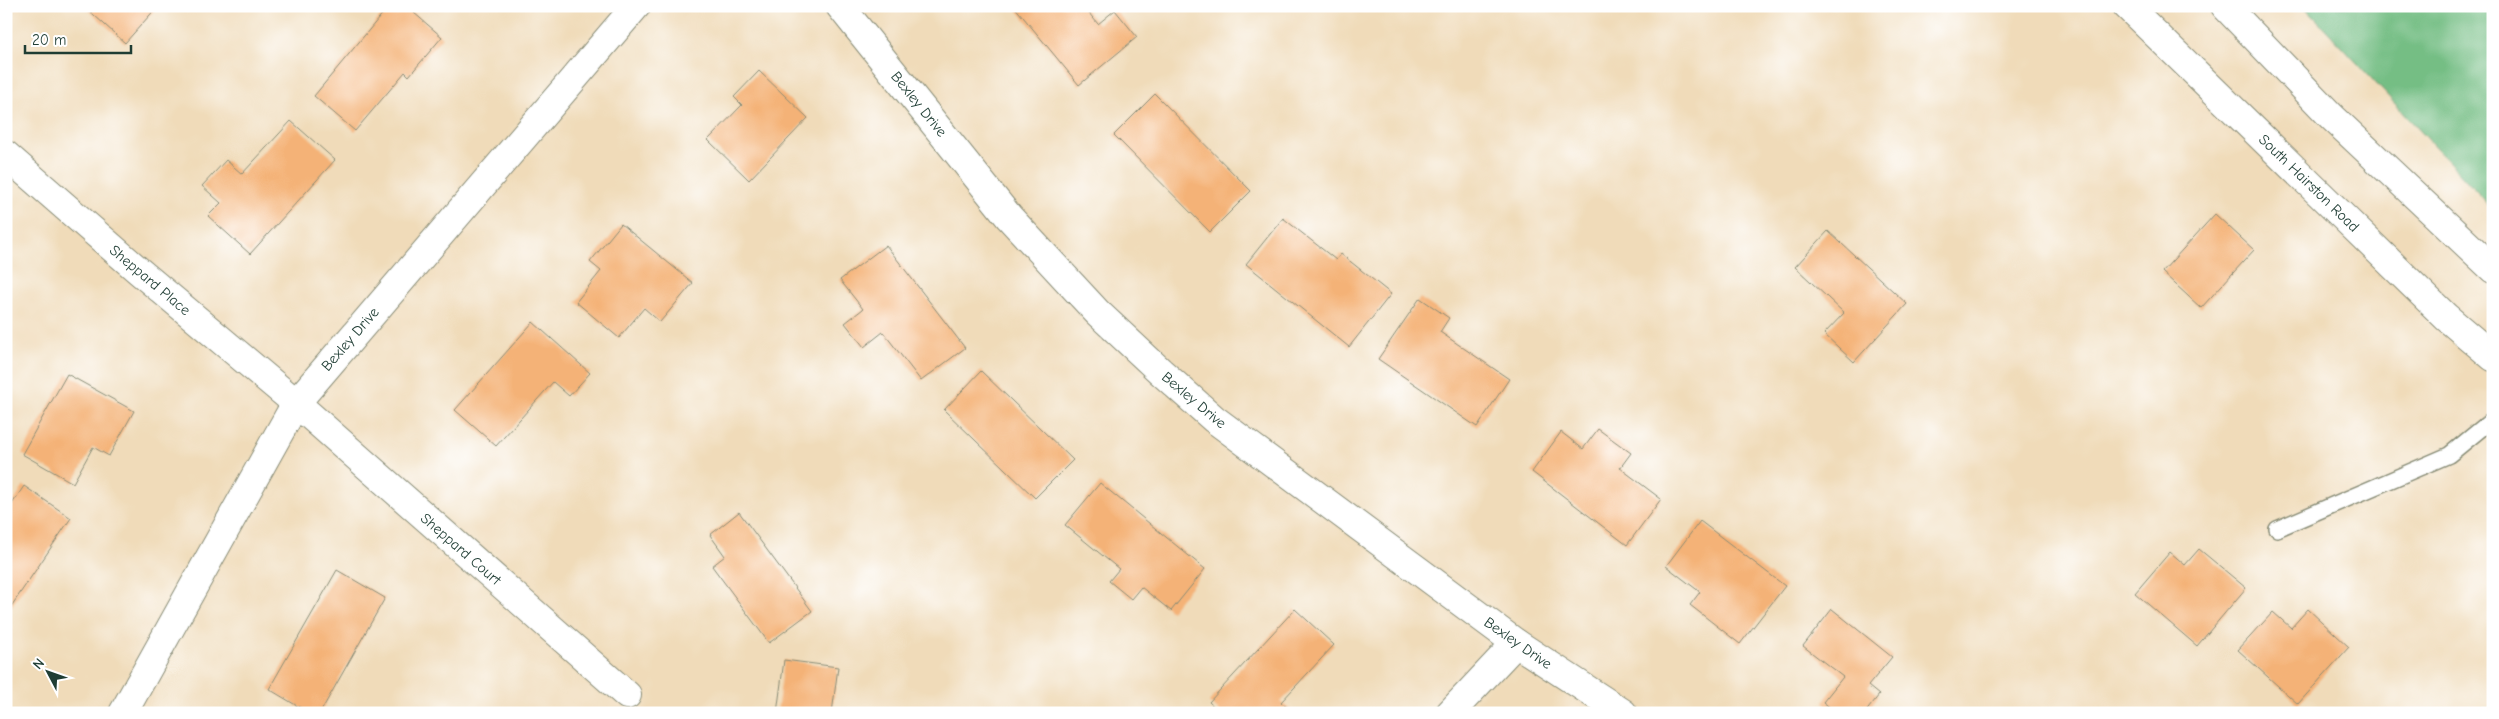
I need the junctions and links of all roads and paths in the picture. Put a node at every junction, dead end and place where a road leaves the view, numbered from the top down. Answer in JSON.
{"nodes":[{"id":1,"x":636,"y":6,"type":"edge"},
{"id":2,"x":840,"y":6,"type":"edge"},
{"id":3,"x":2127,"y":6,"type":"edge"},
{"id":4,"x":2225,"y":6,"type":"edge"},
{"id":5,"x":6,"y":155,"type":"edge"},
{"id":6,"x":2493,"y":269,"type":"edge"},
{"id":7,"x":2493,"y":357,"type":"edge"},
{"id":8,"x":296,"y":403,"type":"junction"},
{"id":9,"x":2493,"y":420,"type":"edge"},
{"id":10,"x":2277,"y":529,"type":"dead end"},
{"id":11,"x":1516,"y":643,"type":"junction"},
{"id":12,"x":627,"y":695,"type":"dead end"},
{"id":13,"x":123,"y":713,"type":"edge"},
{"id":14,"x":1450,"y":713,"type":"edge"},
{"id":15,"x":1623,"y":713,"type":"edge"}],
"edges":[{"from":1,"to":8,"type":"street","name":"Bexley Drive"},
{"from":2,"to":11,"type":"street","name":"Bexley Drive"},
{"from":3,"to":7,"type":"street","name":"South Hairston Road"},
{"from":4,"to":6,"type":"street"},
{"from":5,"to":8,"type":"street","name":"Sheppard Place"},
{"from":8,"to":12,"type":"street","name":"Sheppard Court"},
{"from":8,"to":13,"type":"street","name":"Bexley Drive"},
{"from":9,"to":10,"type":"lane"},
{"from":11,"to":14,"type":"street"},
{"from":11,"to":15,"type":"street","name":"Bexley Drive"}]}
